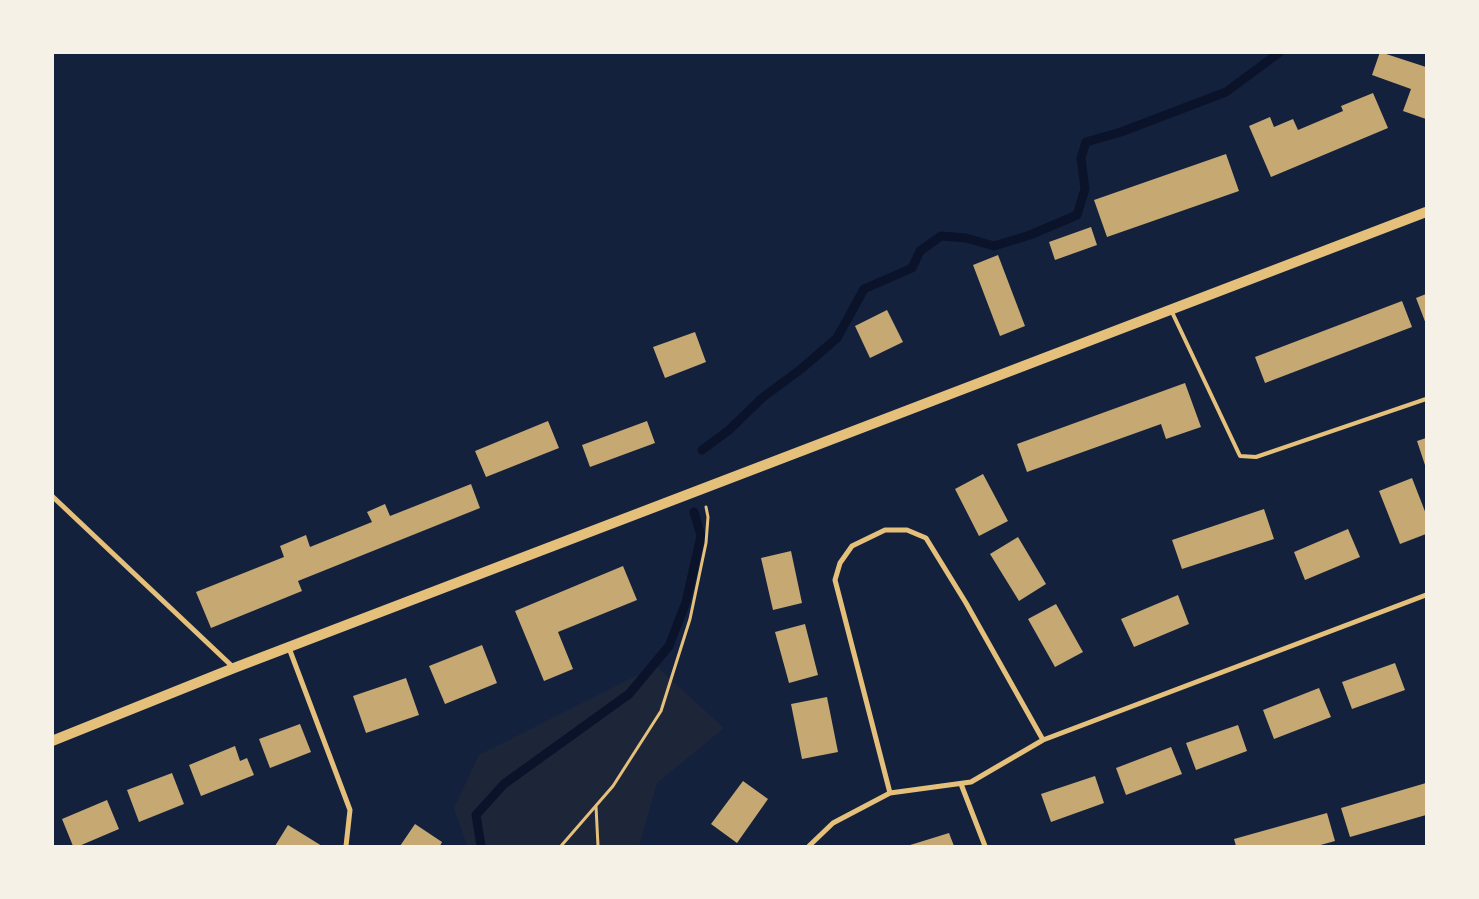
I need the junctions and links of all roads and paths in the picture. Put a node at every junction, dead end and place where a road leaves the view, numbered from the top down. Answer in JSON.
{"nodes":[{"id":1,"x":1426,"y":212,"type":"edge"},
{"id":2,"x":1172,"y":310,"type":"junction"},
{"id":3,"x":1426,"y":399,"type":"edge"},
{"id":4,"x":703,"y":490,"type":"junction"},
{"id":5,"x":54,"y":499,"type":"edge"},
{"id":6,"x":1426,"y":595,"type":"edge"},
{"id":7,"x":289,"y":648,"type":"junction"},
{"id":8,"x":234,"y":668,"type":"junction"},
{"id":9,"x":1043,"y":740,"type":"junction"},
{"id":10,"x":52,"y":741,"type":"edge"},
{"id":11,"x":961,"y":784,"type":"junction"},
{"id":12,"x":890,"y":793,"type":"junction"},
{"id":13,"x":596,"y":806,"type":"junction"},
{"id":14,"x":346,"y":846,"type":"edge"},
{"id":15,"x":561,"y":846,"type":"edge"},
{"id":16,"x":598,"y":846,"type":"edge"},
{"id":17,"x":809,"y":846,"type":"edge"},
{"id":18,"x":985,"y":846,"type":"edge"}],
"edges":[{"from":1,"to":2,"type":"main road"},
{"from":2,"to":3,"type":"lane"},
{"from":2,"to":4,"type":"main road"},
{"from":4,"to":7,"type":"main road"},
{"from":4,"to":13,"type":"path"},
{"from":5,"to":8,"type":"street"},
{"from":6,"to":9,"type":"street"},
{"from":7,"to":8,"type":"main road"},
{"from":7,"to":14,"type":"street"},
{"from":8,"to":10,"type":"main road"},
{"from":9,"to":11,"type":"street"},
{"from":9,"to":12,"type":"street"},
{"from":11,"to":12,"type":"street"},
{"from":11,"to":18,"type":"street"},
{"from":12,"to":17,"type":"street"},
{"from":13,"to":15,"type":"path"},
{"from":13,"to":16,"type":"path"}]}
